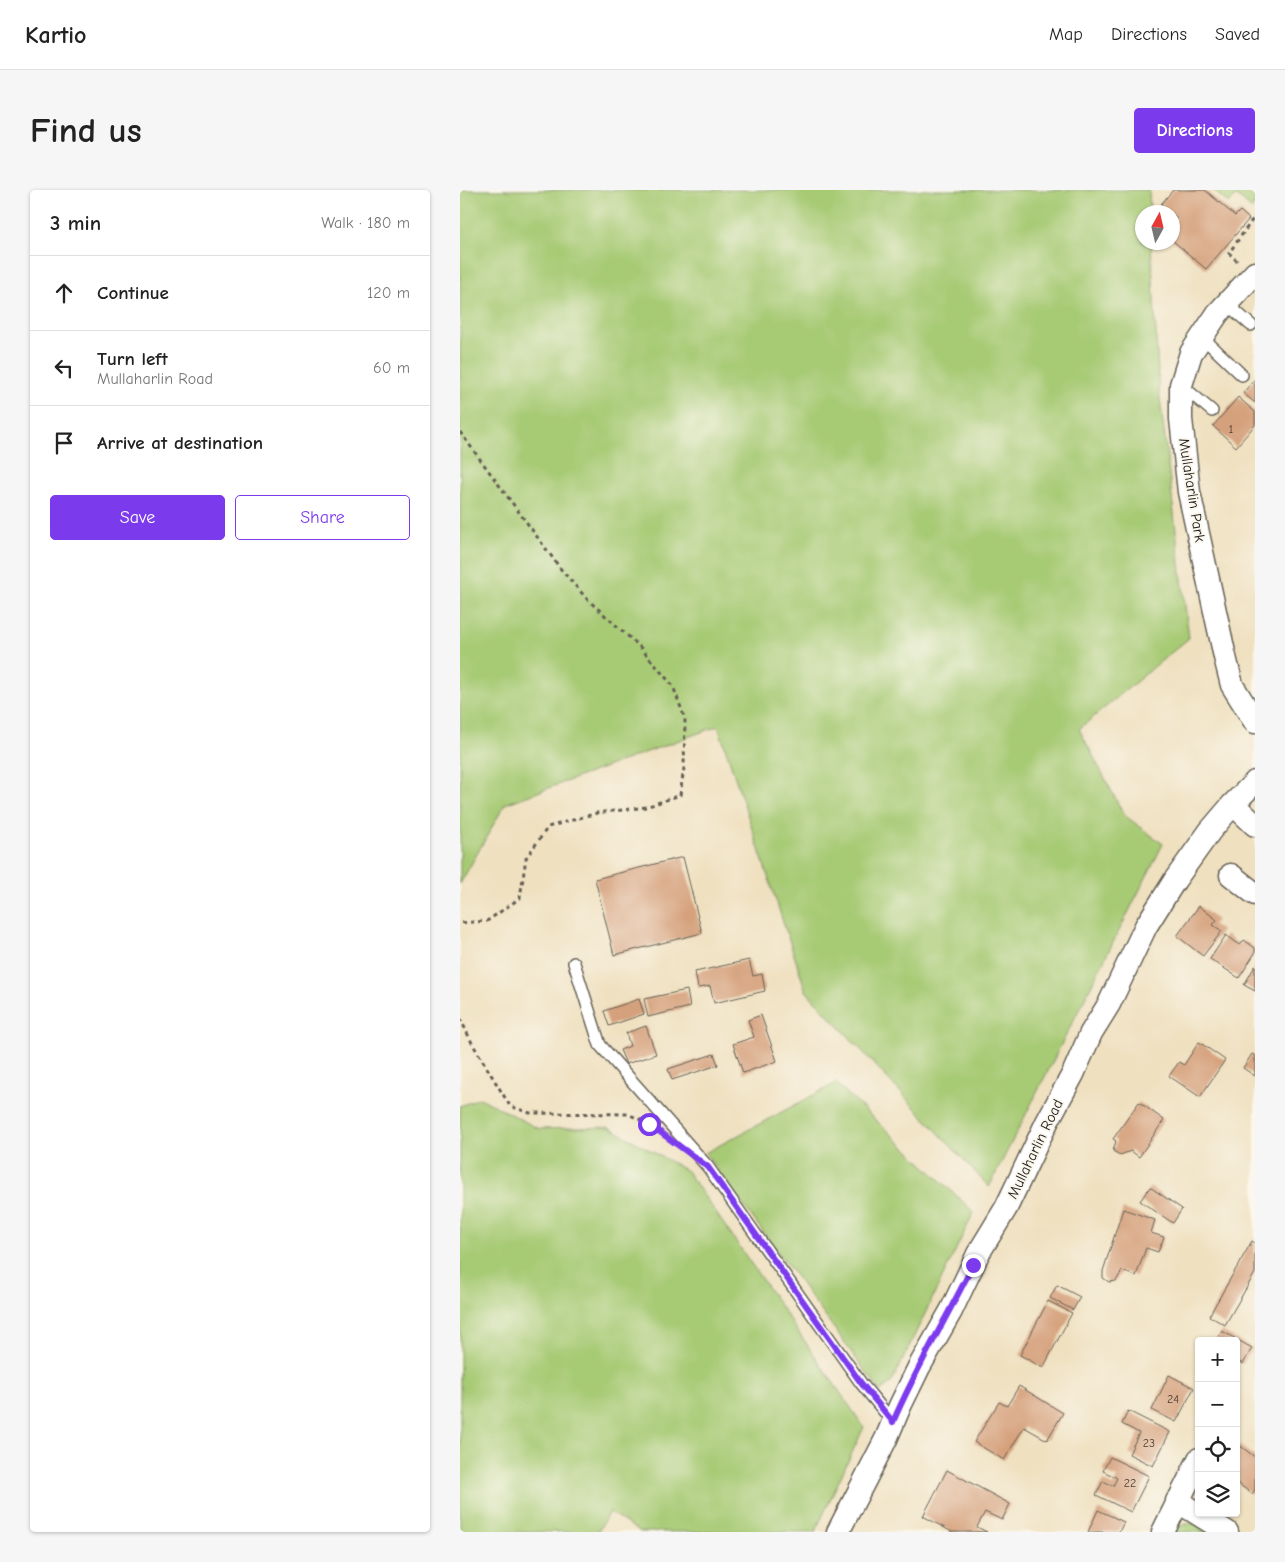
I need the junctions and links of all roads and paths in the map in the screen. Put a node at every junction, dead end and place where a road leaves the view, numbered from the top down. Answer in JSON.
{"nodes":[{"id":1,"x":1255,"y":216,"type":"edge"},
{"id":2,"x":1254,"y":274,"type":"edge"},
{"id":3,"x":1227,"y":304,"type":"junction"},
{"id":4,"x":1251,"y":325,"type":"dead end"},
{"id":5,"x":1202,"y":337,"type":"junction"},
{"id":6,"x":1242,"y":375,"type":"dead end"},
{"id":7,"x":1181,"y":384,"type":"junction"},
{"id":8,"x":1212,"y":412,"type":"dead end"},
{"id":9,"x":460,"y":432,"type":"edge"},
{"id":10,"x":1255,"y":722,"type":"edge"},
{"id":11,"x":1255,"y":782,"type":"edge"},
{"id":12,"x":1233,"y":804,"type":"junction"},
{"id":13,"x":1255,"y":825,"type":"edge"},
{"id":14,"x":1231,"y":875,"type":"dead end"},
{"id":15,"x":1255,"y":894,"type":"edge"},
{"id":16,"x":460,"y":923,"type":"edge"},
{"id":17,"x":574,"y":963,"type":"dead end"},
{"id":18,"x":460,"y":1018,"type":"edge"},
{"id":19,"x":649,"y":1124,"type":"dead end"},
{"id":20,"x":893,"y":1422,"type":"junction"},
{"id":21,"x":1195,"y":1467,"type":"edge"},
{"id":22,"x":1177,"y":1501,"type":"junction"},
{"id":23,"x":838,"y":1532,"type":"edge"},
{"id":24,"x":1163,"y":1532,"type":"edge"},
{"id":25,"x":1227,"y":1532,"type":"edge"}],
"edges":[{"from":1,"to":2,"type":"path"},
{"from":2,"to":3,"type":"street","name":"Mullaharlin Park"},
{"from":3,"to":4,"type":"lane"},
{"from":3,"to":5,"type":"street","name":"Mullaharlin Park"},
{"from":5,"to":6,"type":"lane"},
{"from":5,"to":7,"type":"street","name":"Mullaharlin Park"},
{"from":7,"to":8,"type":"lane"},
{"from":7,"to":10,"type":"street","name":"Mullaharlin Park"},
{"from":9,"to":16,"type":"path"},
{"from":11,"to":12,"type":"street","name":"Mullaharlin Road"},
{"from":12,"to":13,"type":"street"},
{"from":12,"to":20,"type":"street","name":"Mullaharlin Road"},
{"from":14,"to":15,"type":"street"},
{"from":17,"to":20,"type":"lane"},
{"from":18,"to":19,"type":"path"},
{"from":20,"to":23,"type":"street","name":"Mullaharlin Road"},
{"from":21,"to":22,"type":"street"},
{"from":22,"to":24,"type":"street"},
{"from":22,"to":25,"type":"street"}]}
